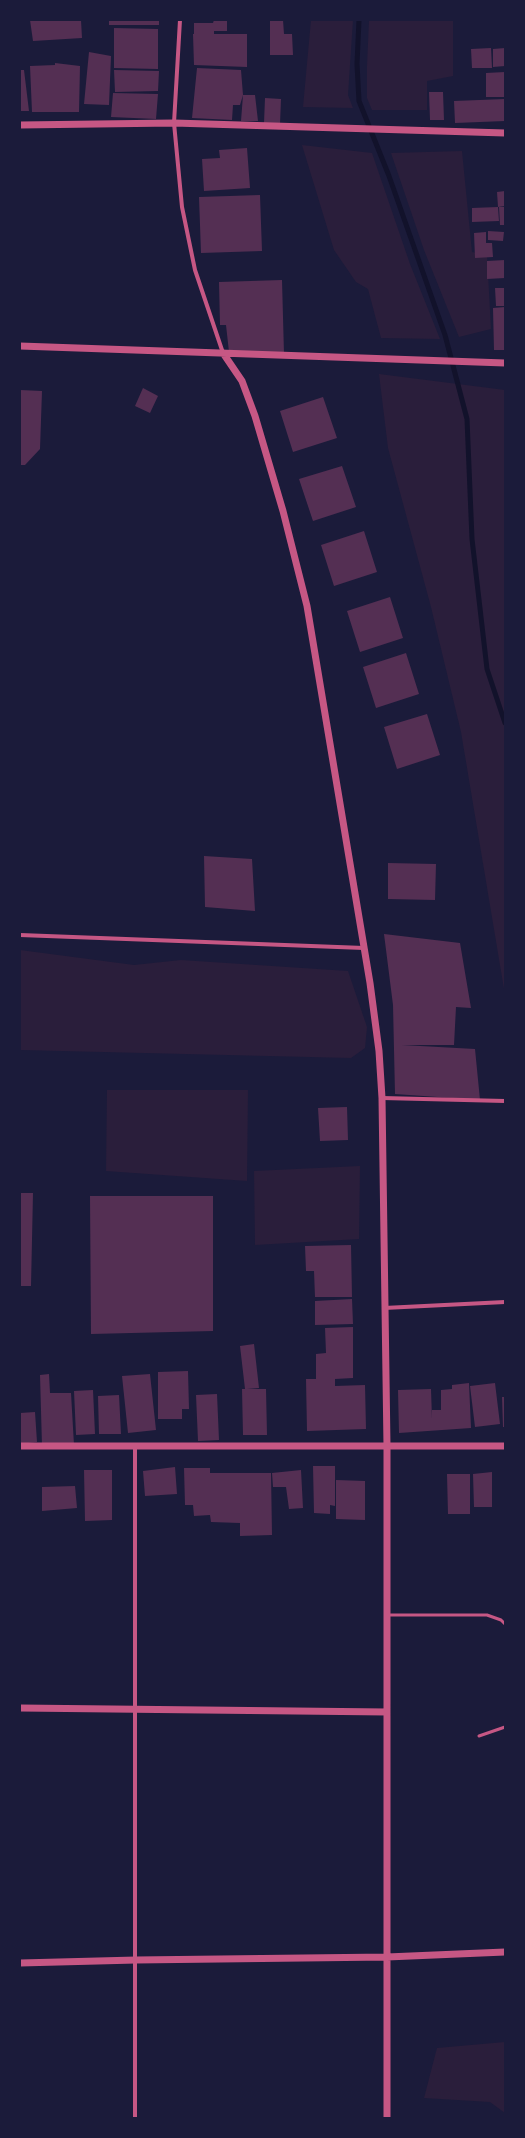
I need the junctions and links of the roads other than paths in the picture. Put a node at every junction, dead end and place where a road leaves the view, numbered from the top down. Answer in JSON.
{"nodes":[{"id":1,"x":180,"y":20,"type":"edge"},
{"id":2,"x":174,"y":123,"type":"junction"},
{"id":3,"x":20,"y":125,"type":"edge"},
{"id":4,"x":505,"y":133,"type":"edge"},
{"id":5,"x":20,"y":346,"type":"edge"},
{"id":6,"x":223,"y":353,"type":"junction"},
{"id":7,"x":505,"y":363,"type":"edge"},
{"id":8,"x":20,"y":935,"type":"edge"},
{"id":9,"x":364,"y":948,"type":"junction"},
{"id":10,"x":382,"y":1098,"type":"junction"},
{"id":11,"x":505,"y":1101,"type":"edge"},
{"id":12,"x":505,"y":1302,"type":"edge"},
{"id":13,"x":384,"y":1308,"type":"junction"},
{"id":14,"x":20,"y":1446,"type":"edge"},
{"id":15,"x":135,"y":1446,"type":"junction"},
{"id":16,"x":387,"y":1446,"type":"junction"},
{"id":17,"x":505,"y":1446,"type":"edge"},
{"id":18,"x":388,"y":1615,"type":"junction"},
{"id":19,"x":505,"y":1624,"type":"edge"},
{"id":20,"x":20,"y":1708,"type":"edge"},
{"id":21,"x":135,"y":1710,"type":"junction"},
{"id":22,"x":388,"y":1712,"type":"junction"},
{"id":23,"x":505,"y":1728,"type":"edge"},
{"id":24,"x":479,"y":1736,"type":"dead end"},
{"id":25,"x":505,"y":1952,"type":"edge"},
{"id":26,"x":387,"y":1957,"type":"junction"},
{"id":27,"x":136,"y":1960,"type":"junction"},
{"id":28,"x":20,"y":1963,"type":"edge"},
{"id":29,"x":135,"y":2118,"type":"edge"},
{"id":30,"x":387,"y":2118,"type":"edge"}],
"edges":[{"from":1,"to":2,"type":"street"},
{"from":2,"to":3,"type":"street"},
{"from":2,"to":4,"type":"street"},
{"from":2,"to":6,"type":"street"},
{"from":5,"to":6,"type":"street"},
{"from":6,"to":7,"type":"street"},
{"from":6,"to":9,"type":"street"},
{"from":8,"to":9,"type":"street"},
{"from":9,"to":10,"type":"street"},
{"from":10,"to":11,"type":"street"},
{"from":10,"to":13,"type":"street"},
{"from":12,"to":13,"type":"street"},
{"from":13,"to":16,"type":"street"},
{"from":14,"to":15,"type":"street"},
{"from":15,"to":16,"type":"street"},
{"from":15,"to":21,"type":"street"},
{"from":16,"to":17,"type":"street"},
{"from":16,"to":18,"type":"street"},
{"from":18,"to":19,"type":"lane"},
{"from":18,"to":22,"type":"street"},
{"from":20,"to":21,"type":"street"},
{"from":21,"to":22,"type":"street"},
{"from":21,"to":27,"type":"street"},
{"from":22,"to":26,"type":"street"},
{"from":23,"to":24,"type":"lane"},
{"from":25,"to":26,"type":"street"},
{"from":26,"to":27,"type":"street"},
{"from":26,"to":30,"type":"street"},
{"from":27,"to":28,"type":"street"},
{"from":27,"to":29,"type":"street"}]}
